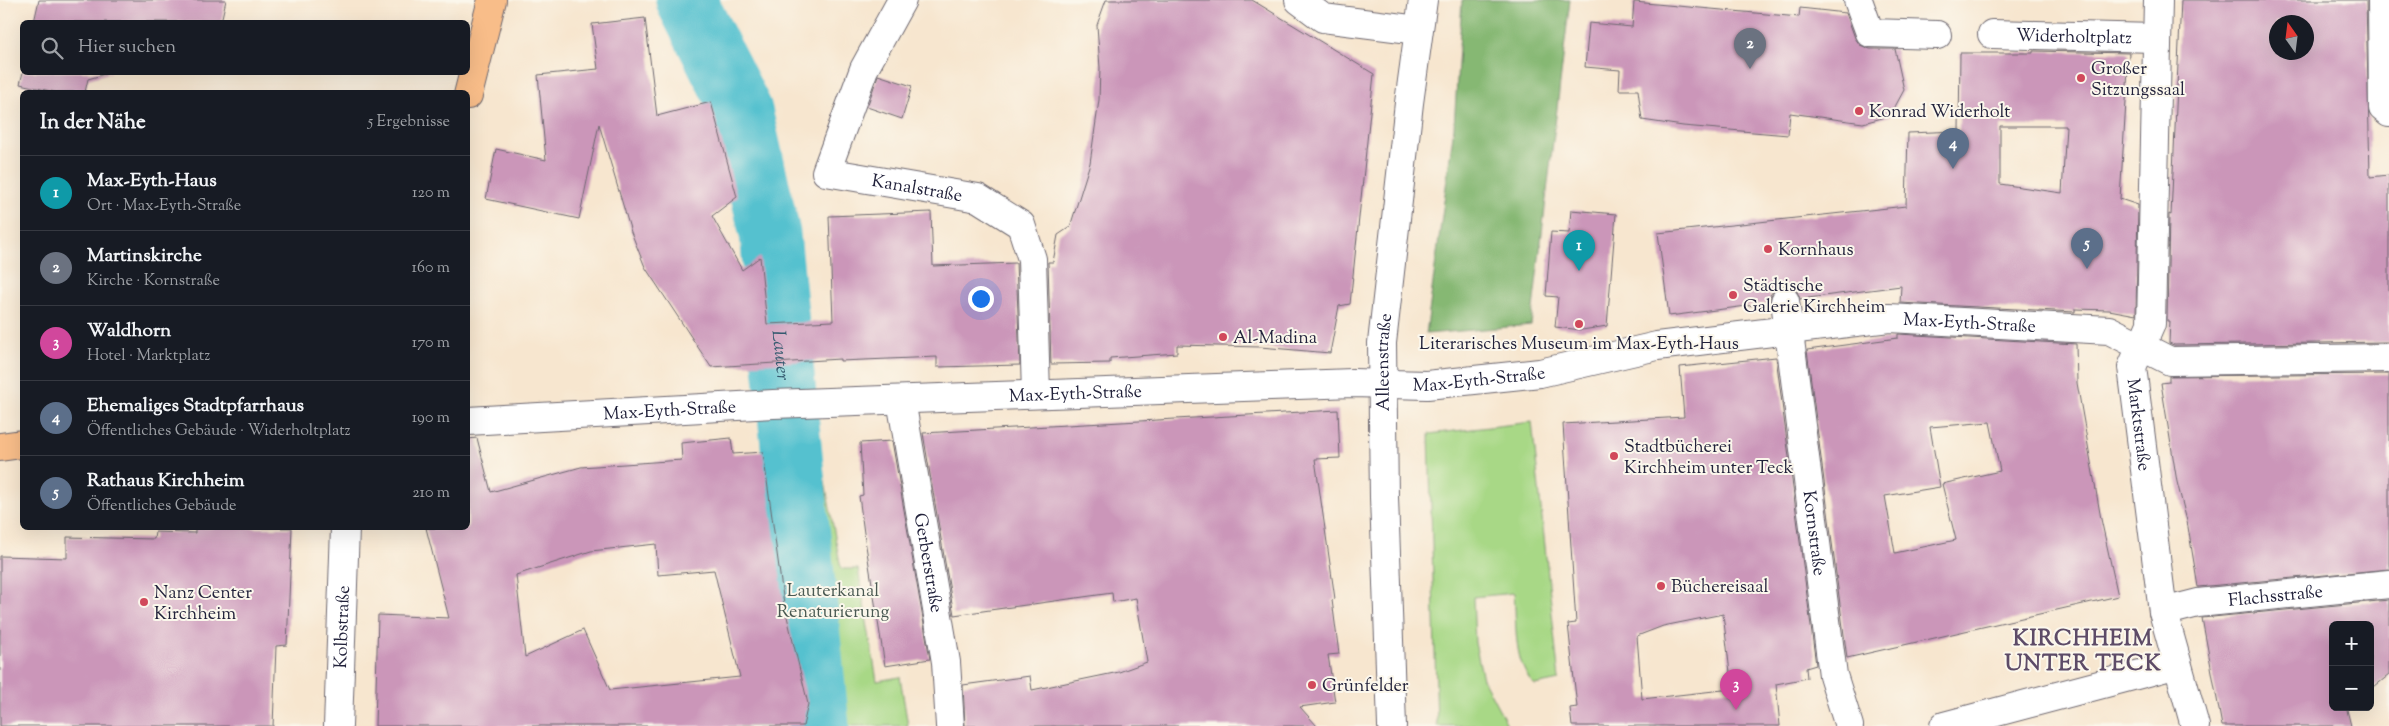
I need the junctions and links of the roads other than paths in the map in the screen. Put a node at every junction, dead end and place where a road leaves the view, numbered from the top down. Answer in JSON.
{"nodes":[{"id":1,"x":492,"y":0,"type":"edge"},
{"id":2,"x":902,"y":0,"type":"edge"},
{"id":3,"x":1299,"y":0,"type":"edge"},
{"id":4,"x":1423,"y":0,"type":"edge"},
{"id":5,"x":1858,"y":0,"type":"edge"},
{"id":6,"x":2158,"y":0,"type":"edge"},
{"id":7,"x":2382,"y":0,"type":"edge"},
{"id":8,"x":1418,"y":30,"type":"junction"},
{"id":9,"x":1992,"y":34,"type":"dead end"},
{"id":10,"x":1937,"y":35,"type":"dead end"},
{"id":11,"x":2156,"y":38,"type":"junction"},
{"id":12,"x":469,"y":90,"type":"edge"},
{"id":13,"x":2389,"y":113,"type":"edge"},
{"id":14,"x":1785,"y":301,"type":"dead end"},
{"id":15,"x":1788,"y":331,"type":"junction"},
{"id":16,"x":2141,"y":346,"type":"junction"},
{"id":17,"x":2389,"y":358,"type":"edge"},
{"id":18,"x":1381,"y":385,"type":"junction"},
{"id":19,"x":1036,"y":394,"type":"junction"},
{"id":20,"x":901,"y":400,"type":"junction"},
{"id":21,"x":470,"y":421,"type":"edge"},
{"id":22,"x":20,"y":444,"type":"edge"},
{"id":23,"x":0,"y":447,"type":"edge"},
{"id":24,"x":345,"y":530,"type":"edge"},
{"id":25,"x":2389,"y":584,"type":"edge"},
{"id":26,"x":2163,"y":612,"type":"junction"},
{"id":27,"x":2176,"y":660,"type":"junction"},
{"id":28,"x":338,"y":726,"type":"edge"},
{"id":29,"x":950,"y":726,"type":"edge"},
{"id":30,"x":1392,"y":726,"type":"edge"},
{"id":31,"x":1849,"y":726,"type":"edge"},
{"id":32,"x":1944,"y":726,"type":"edge"},
{"id":33,"x":2195,"y":726,"type":"edge"}],
"edges":[{"from":1,"to":12,"type":"main road"},
{"from":2,"to":19,"type":"street","name":"Kanalstraße"},
{"from":3,"to":8,"type":"street"},
{"from":4,"to":8,"type":"street","name":"Alleenstraße"},
{"from":5,"to":10,"type":"street"},
{"from":6,"to":11,"type":"street","name":"Marktstraße"},
{"from":7,"to":13,"type":"street"},
{"from":8,"to":18,"type":"street","name":"Alleenstraße"},
{"from":9,"to":11,"type":"street","name":"Widerholtplatz"},
{"from":11,"to":16,"type":"street","name":"Marktstraße"},
{"from":14,"to":15,"type":"street","name":"Kornstraße"},
{"from":15,"to":16,"type":"street","name":"Max-Eyth-Straße"},
{"from":15,"to":18,"type":"street","name":"Max-Eyth-Straße"},
{"from":15,"to":31,"type":"street","name":"Kornstraße"},
{"from":16,"to":17,"type":"street","name":"Max-Eyth-Straße"},
{"from":16,"to":26,"type":"street","name":"Marktstraße"},
{"from":18,"to":19,"type":"street","name":"Max-Eyth-Straße"},
{"from":18,"to":30,"type":"street","name":"Alleenstraße"},
{"from":19,"to":20,"type":"street","name":"Max-Eyth-Straße"},
{"from":20,"to":21,"type":"street","name":"Max-Eyth-Straße"},
{"from":20,"to":29,"type":"street","name":"Gerberstraße"},
{"from":22,"to":23,"type":"main road"},
{"from":24,"to":28,"type":"street","name":"Kolbstraße"},
{"from":25,"to":26,"type":"street","name":"Flachsstraße"},
{"from":26,"to":27,"type":"street","name":"Marktstraße"},
{"from":27,"to":32,"type":"street"},
{"from":27,"to":33,"type":"street","name":"Marktstraße"}]}
